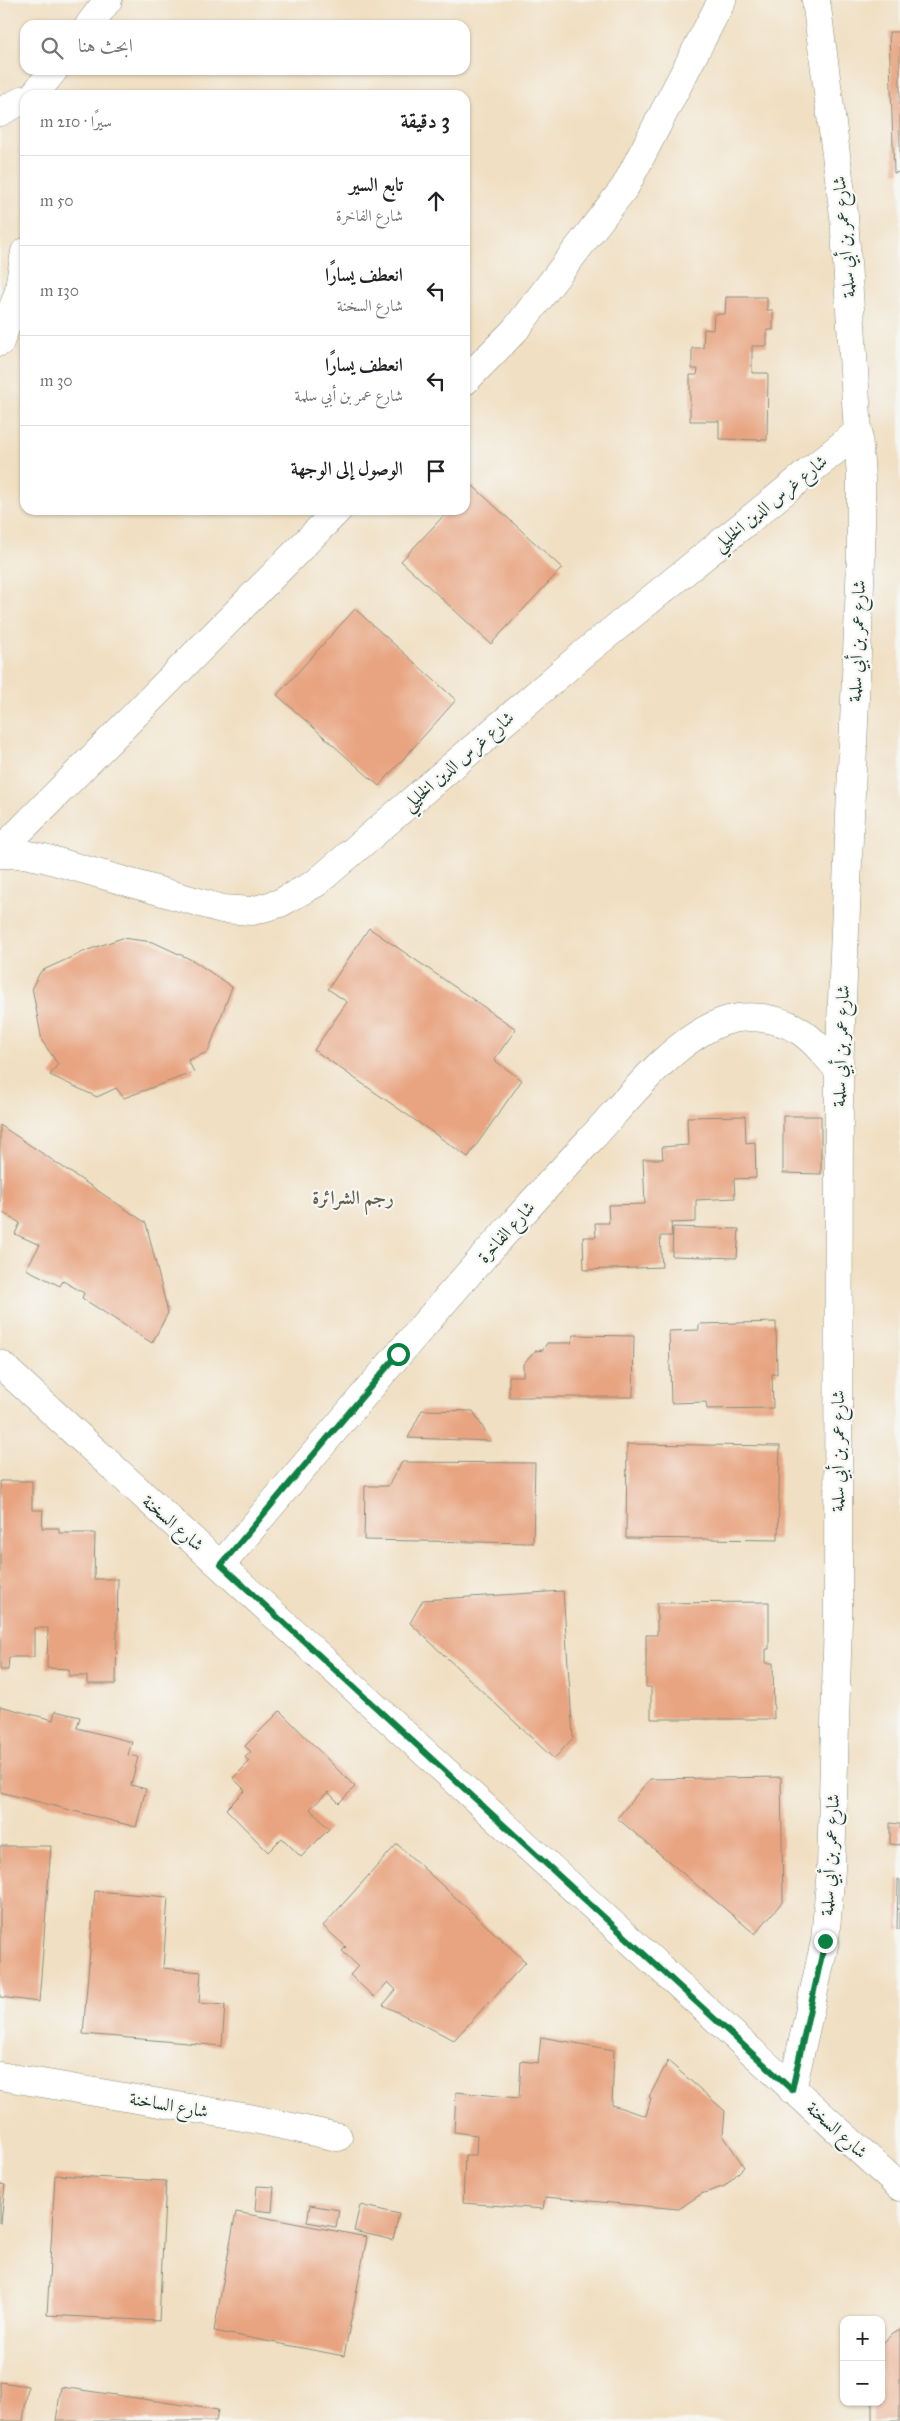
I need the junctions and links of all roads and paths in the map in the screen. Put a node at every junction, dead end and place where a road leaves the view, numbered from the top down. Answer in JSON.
{"nodes":[{"id":1,"x":108,"y":0,"type":"edge"},
{"id":2,"x":722,"y":0,"type":"edge"},
{"id":3,"x":816,"y":0,"type":"edge"},
{"id":4,"x":93,"y":20,"type":"edge"},
{"id":5,"x":50,"y":75,"type":"edge"},
{"id":6,"x":38,"y":90,"type":"edge"},
{"id":7,"x":20,"y":102,"type":"edge"},
{"id":8,"x":0,"y":112,"type":"edge"},
{"id":9,"x":20,"y":282,"type":"edge"},
{"id":10,"x":0,"y":342,"type":"edge"},
{"id":11,"x":470,"y":376,"type":"edge"},
{"id":12,"x":858,"y":432,"type":"junction"},
{"id":13,"x":333,"y":515,"type":"edge"},
{"id":14,"x":0,"y":853,"type":"edge"},
{"id":15,"x":839,"y":1070,"type":"junction"},
{"id":16,"x":0,"y":1364,"type":"edge"},
{"id":17,"x":221,"y":1565,"type":"junction"},
{"id":18,"x":0,"y":2076,"type":"edge"},
{"id":19,"x":792,"y":2090,"type":"junction"},
{"id":20,"x":338,"y":2137,"type":"dead end"},
{"id":21,"x":900,"y":2187,"type":"edge"}],
"edges":[{"from":1,"to":4,"type":"street"},
{"from":2,"to":11,"type":"street"},
{"from":3,"to":12,"type":"street","name":"شارع عمر بن أبي سلمة"},
{"from":5,"to":6,"type":"street"},
{"from":7,"to":8,"type":"street"},
{"from":9,"to":10,"type":"street"},
{"from":12,"to":14,"type":"street","name":"شارع غرس الدين الخليلي"},
{"from":12,"to":15,"type":"street","name":"شارع عمر بن أبي سلمة"},
{"from":13,"to":14,"type":"street"},
{"from":15,"to":17,"type":"street","name":"شارع الفاخرة"},
{"from":15,"to":19,"type":"street","name":"شارع عمر بن أبي سلمة"},
{"from":16,"to":17,"type":"street","name":"شارع السخنة"},
{"from":17,"to":19,"type":"street","name":"شارع السخنة"},
{"from":18,"to":20,"type":"street","name":"شارع الساخنة"},
{"from":19,"to":21,"type":"street","name":"شارع السخنة"}]}
